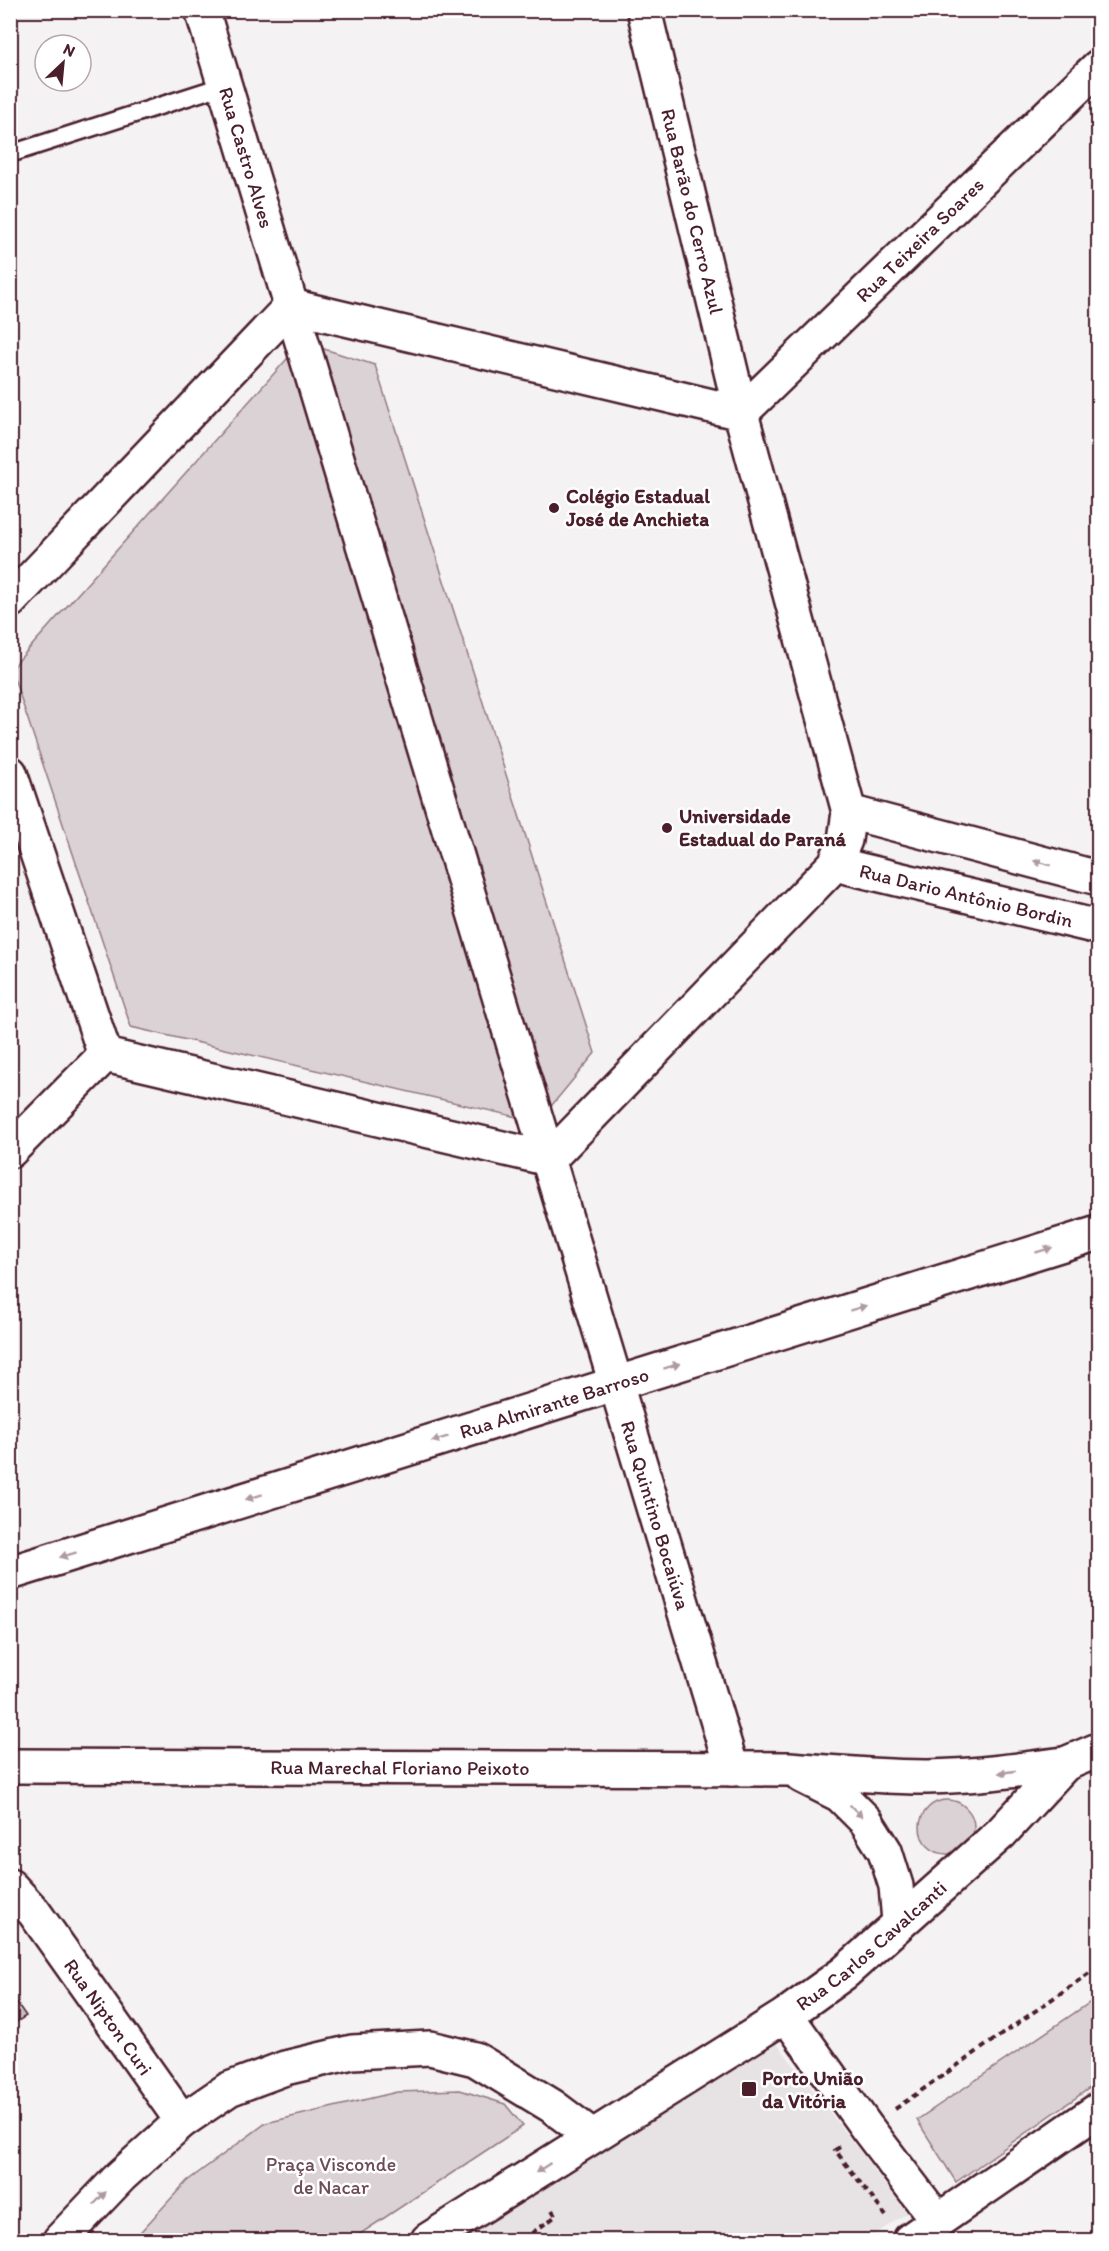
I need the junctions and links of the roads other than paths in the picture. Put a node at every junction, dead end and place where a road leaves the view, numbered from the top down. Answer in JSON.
{"nodes":[{"id":1,"x":202,"y":10,"type":"edge"},
{"id":2,"x":644,"y":10,"type":"edge"},
{"id":3,"x":1098,"y":67,"type":"edge"},
{"id":4,"x":225,"y":85,"type":"junction"},
{"id":5,"x":10,"y":154,"type":"edge"},
{"id":6,"x":291,"y":306,"type":"junction"},
{"id":7,"x":741,"y":413,"type":"junction"},
{"id":8,"x":10,"y":601,"type":"edge"},
{"id":9,"x":10,"y":773,"type":"edge"},
{"id":10,"x":849,"y":812,"type":"junction"},
{"id":11,"x":835,"y":864,"type":"junction"},
{"id":12,"x":1098,"y":878,"type":"edge"},
{"id":13,"x":1098,"y":927,"type":"edge"},
{"id":14,"x":105,"y":1055,"type":"junction"},
{"id":15,"x":10,"y":1151,"type":"edge"},
{"id":16,"x":549,"y":1159,"type":"junction"},
{"id":17,"x":1098,"y":1233,"type":"edge"},
{"id":18,"x":616,"y":1384,"type":"junction"},
{"id":19,"x":10,"y":1573,"type":"edge"},
{"id":20,"x":1098,"y":1749,"type":"edge"},
{"id":21,"x":1065,"y":1764,"type":"junction"},
{"id":22,"x":10,"y":1766,"type":"edge"},
{"id":23,"x":732,"y":1769,"type":"junction"},
{"id":24,"x":789,"y":1769,"type":"junction"},
{"id":25,"x":10,"y":1863,"type":"edge"},
{"id":26,"x":10,"y":1886,"type":"edge"},
{"id":27,"x":34,"y":1912,"type":"junction"},
{"id":28,"x":899,"y":1922,"type":"junction"},
{"id":29,"x":786,"y":2014,"type":"junction"},
{"id":30,"x":1098,"y":2110,"type":"edge"},
{"id":31,"x":182,"y":2121,"type":"junction"},
{"id":32,"x":592,"y":2136,"type":"junction"},
{"id":33,"x":938,"y":2221,"type":"junction"},
{"id":34,"x":901,"y":2232,"type":"edge"},
{"id":35,"x":60,"y":2241,"type":"edge"},
{"id":36,"x":428,"y":2241,"type":"edge"}],
"edges":[{"from":1,"to":4,"type":"street","name":"Rua Castro Alves"},
{"from":2,"to":7,"type":"street","name":"Rua Barão do Cerro Azul"},
{"from":3,"to":7,"type":"street","name":"Rua Teixeira Soares"},
{"from":4,"to":5,"type":"lane"},
{"from":4,"to":6,"type":"street","name":"Rua Castro Alves"},
{"from":6,"to":7,"type":"street"},
{"from":6,"to":8,"type":"street"},
{"from":6,"to":16,"type":"street","name":"Rua Castro Alves"},
{"from":7,"to":10,"type":"street","name":"Rua Barão do Cerro Azul"},
{"from":9,"to":14,"type":"street"},
{"from":10,"to":11,"type":"street"},
{"from":12,"to":10,"type":"street","one_way":true},
{"from":11,"to":13,"type":"street","name":"Rua Dario Antônio Bordin"},
{"from":11,"to":16,"type":"street"},
{"from":14,"to":15,"type":"street"},
{"from":14,"to":16,"type":"street"},
{"from":16,"to":18,"type":"street","name":"Rua Quintino Bocaiúva"},
{"from":18,"to":17,"type":"street","name":"Rua Almirante Barroso","one_way":true},
{"from":18,"to":19,"type":"street","name":"Rua Almirante Barroso","one_way":true},
{"from":18,"to":23,"type":"street","name":"Rua Quintino Bocaiúva"},
{"from":20,"to":21,"type":"street","name":"Rua Marechal Floriano Peixoto"},
{"from":21,"to":24,"type":"street","name":"Rua Marechal Floriano Peixoto","one_way":true},
{"from":21,"to":28,"type":"street","name":"Rua Carlos Cavalcanti"},
{"from":22,"to":23,"type":"street","name":"Rua Marechal Floriano Peixoto"},
{"from":23,"to":24,"type":"street","name":"Rua Marechal Floriano Peixoto"},
{"from":24,"to":28,"type":"street","name":"Rua Marechal Floriano Peixoto","one_way":true},
{"from":25,"to":27,"type":"street","name":"Rua Nipton Curi"},
{"from":26,"to":27,"type":"street","name":"Rua Nipton Curi"},
{"from":27,"to":31,"type":"street","name":"Rua Nipton Curi"},
{"from":28,"to":29,"type":"street","name":"Rua Carlos Cavalcanti"},
{"from":29,"to":32,"type":"street","name":"Rua Carlos Cavalcanti"},
{"from":29,"to":33,"type":"street"},
{"from":30,"to":33,"type":"street"},
{"from":31,"to":32,"type":"street"},
{"from":35,"to":31,"type":"street","one_way":true},
{"from":32,"to":36,"type":"street","one_way":true},
{"from":33,"to":34,"type":"street"}]}
